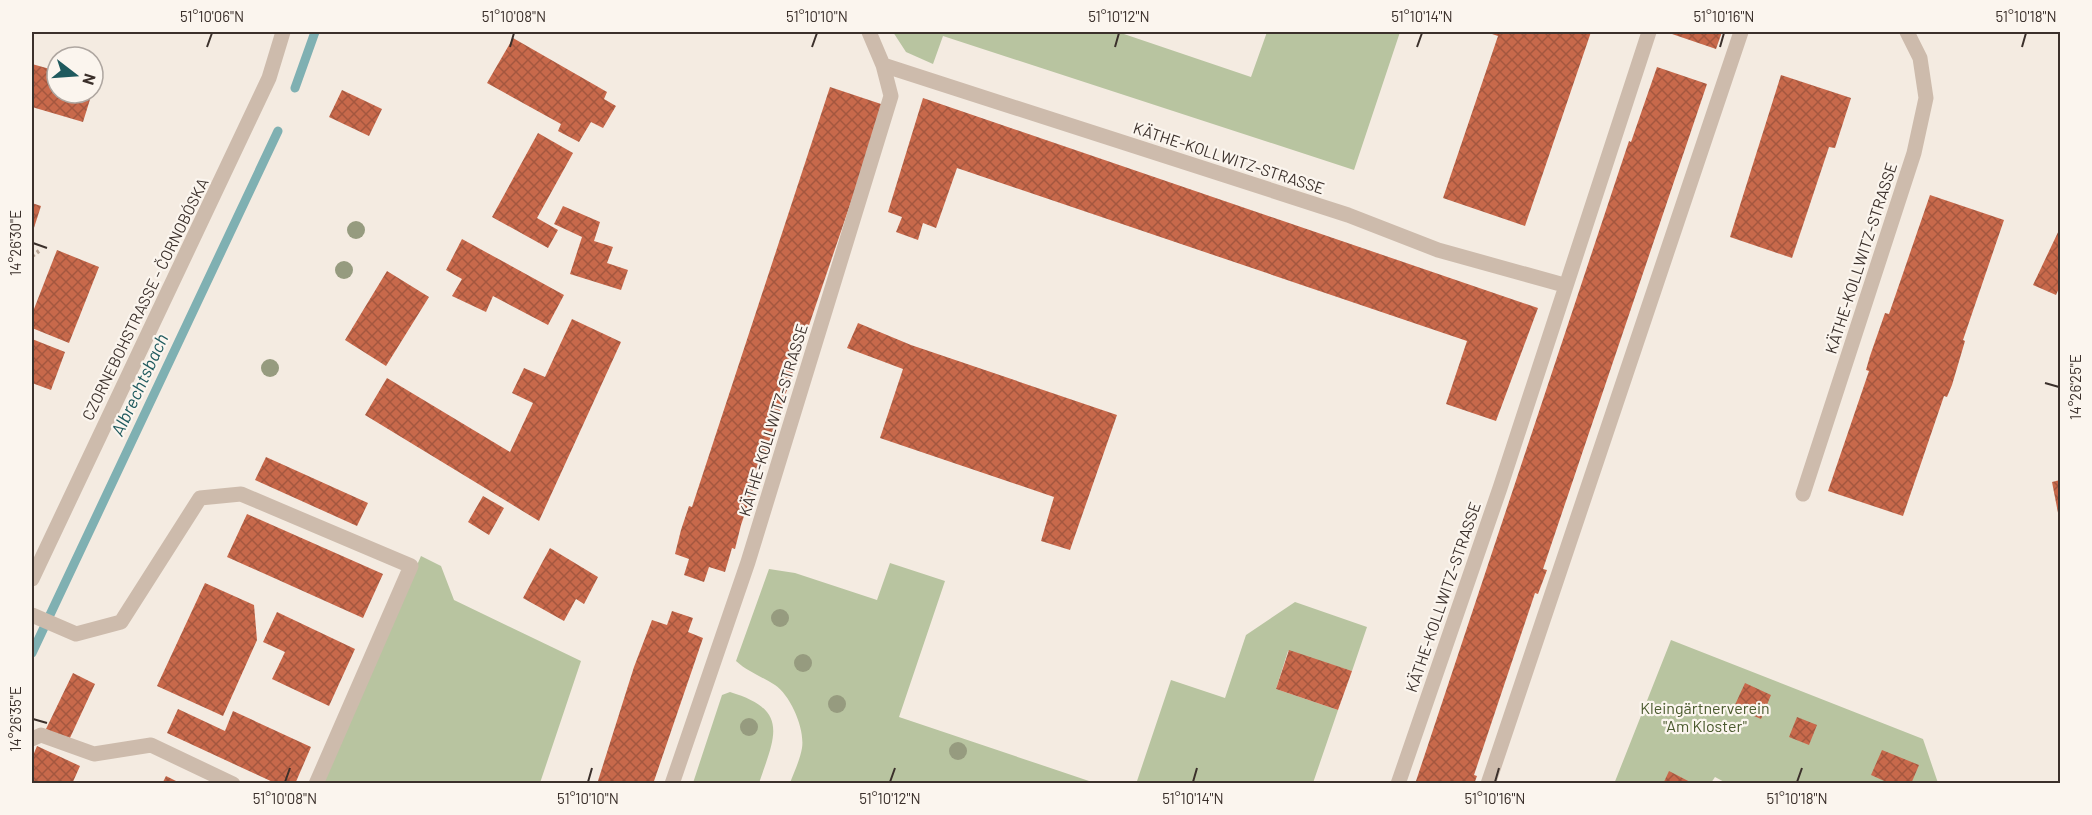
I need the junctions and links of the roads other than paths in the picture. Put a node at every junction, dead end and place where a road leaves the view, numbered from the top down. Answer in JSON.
{"nodes":[{"id":1,"x":283,"y":32,"type":"edge"},
{"id":2,"x":869,"y":32,"type":"edge"},
{"id":3,"x":1649,"y":32,"type":"edge"},
{"id":4,"x":1741,"y":32,"type":"edge"},
{"id":5,"x":1907,"y":32,"type":"edge"},
{"id":6,"x":883,"y":65,"type":"junction"},
{"id":7,"x":1564,"y":285,"type":"junction"},
{"id":8,"x":1803,"y":494,"type":"dead end"},
{"id":9,"x":32,"y":579,"type":"edge"},
{"id":10,"x":32,"y":615,"type":"edge"},
{"id":11,"x":32,"y":739,"type":"edge"},
{"id":12,"x":232,"y":783,"type":"edge"},
{"id":13,"x":316,"y":783,"type":"edge"},
{"id":14,"x":672,"y":783,"type":"edge"},
{"id":15,"x":1398,"y":783,"type":"edge"},
{"id":16,"x":1488,"y":783,"type":"edge"}],
"edges":[{"from":1,"to":9,"type":"street","name":"CZORNEBOHSTRASSE - ČORNOBÓSKA"},
{"from":2,"to":6,"type":"street","name":"KÄTHE-KOLLWITZ-STRASSE"},
{"from":3,"to":7,"type":"street","name":"KÄTHE-KOLLWITZ-STRASSE"},
{"from":4,"to":16,"type":"street"},
{"from":5,"to":8,"type":"street","name":"KÄTHE-KOLLWITZ-STRASSE"},
{"from":6,"to":7,"type":"street","name":"KÄTHE-KOLLWITZ-STRASSE"},
{"from":6,"to":14,"type":"street","name":"KÄTHE-KOLLWITZ-STRASSE"},
{"from":7,"to":15,"type":"street","name":"KÄTHE-KOLLWITZ-STRASSE"},
{"from":10,"to":13,"type":"street"},
{"from":11,"to":12,"type":"street"}]}
